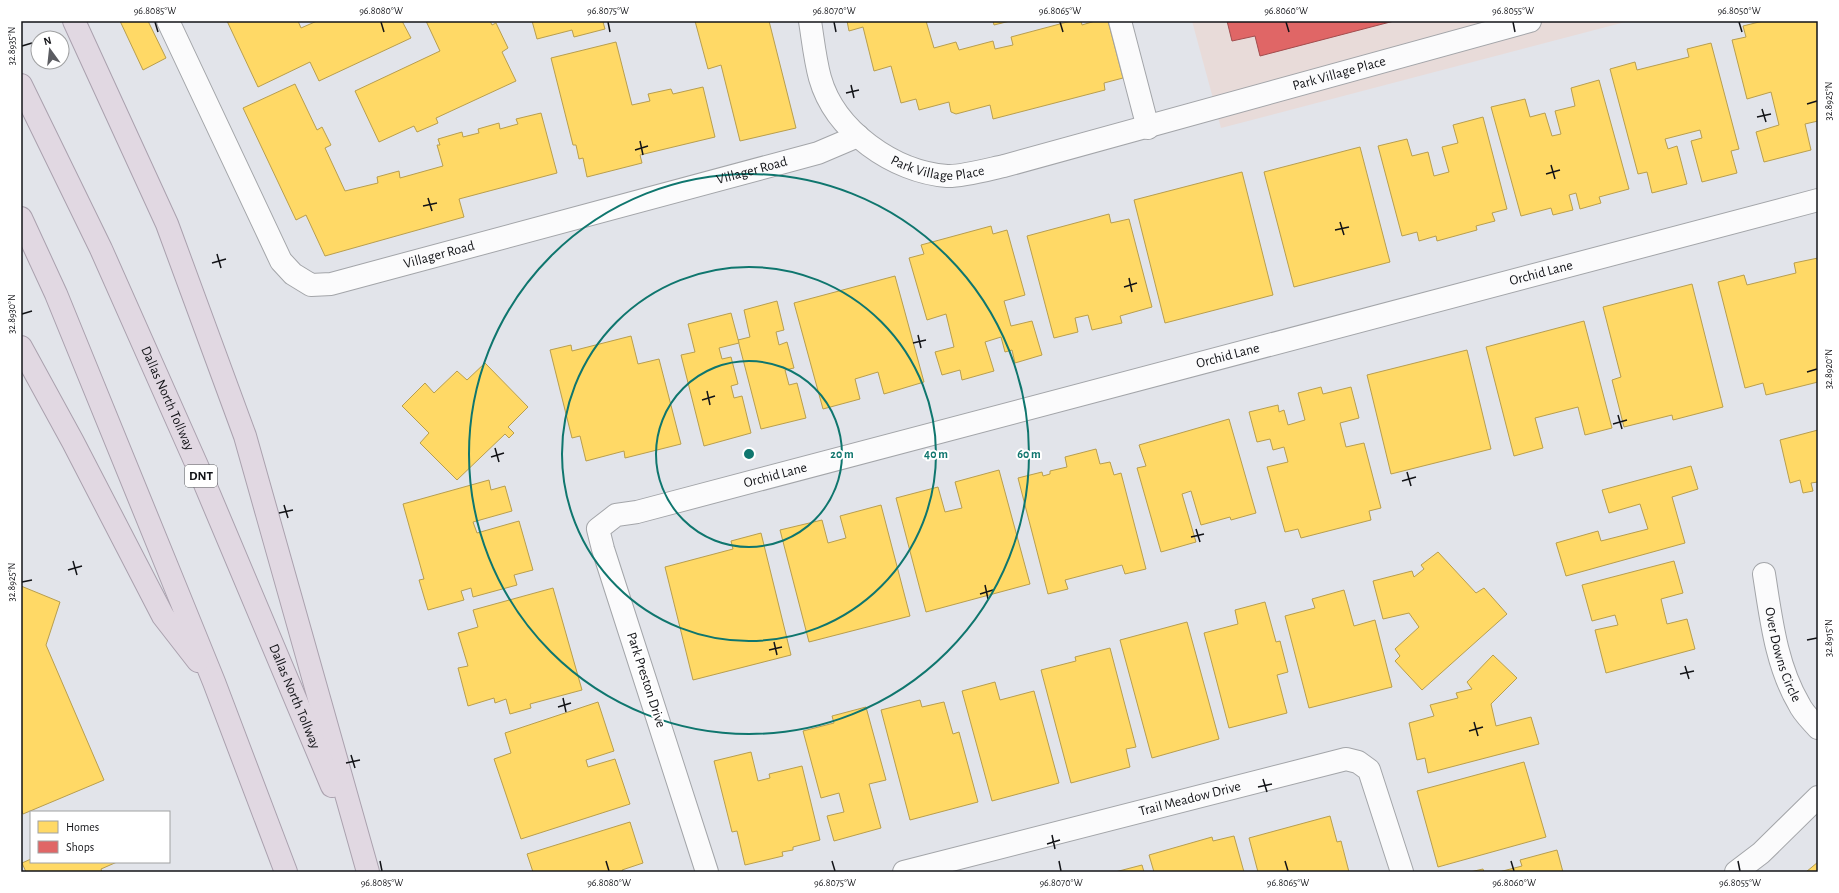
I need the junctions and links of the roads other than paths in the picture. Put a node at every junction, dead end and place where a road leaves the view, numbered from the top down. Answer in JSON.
{"nodes":[{"id":1,"x":74,"y":21,"type":"edge"},
{"id":2,"x":168,"y":21,"type":"edge"},
{"id":3,"x":810,"y":21,"type":"edge"},
{"id":4,"x":1120,"y":21,"type":"edge"},
{"id":5,"x":1530,"y":21,"type":"edge"},
{"id":6,"x":21,"y":85,"type":"edge"},
{"id":7,"x":1148,"y":128,"type":"junction"},
{"id":8,"x":858,"y":136,"type":"junction"},
{"id":9,"x":1818,"y":200,"type":"edge"},
{"id":10,"x":21,"y":218,"type":"edge"},
{"id":11,"x":21,"y":347,"type":"edge"},
{"id":12,"x":637,"y":512,"type":"joint"},
{"id":13,"x":1764,"y":574,"type":"dead end"},
{"id":14,"x":214,"y":682,"type":"junction"},
{"id":15,"x":1818,"y":728,"type":"edge"},
{"id":16,"x":1818,"y":797,"type":"edge"},
{"id":17,"x":286,"y":872,"type":"edge"},
{"id":18,"x":368,"y":872,"type":"edge"},
{"id":19,"x":707,"y":872,"type":"edge"},
{"id":20,"x":904,"y":872,"type":"edge"},
{"id":21,"x":1402,"y":872,"type":"edge"},
{"id":22,"x":1736,"y":872,"type":"edge"}],
"edges":[{"from":1,"to":18,"type":"highway"},
{"from":2,"to":8,"type":"street","name":"Villager Road"},
{"from":3,"to":8,"type":"street","name":"Park Village Place"},
{"from":4,"to":7,"type":"street"},
{"from":5,"to":7,"type":"street","name":"Park Village Place"},
{"from":6,"to":18,"type":"highway","name":"Dallas North Tollway","number":"DNT"},
{"from":7,"to":8,"type":"street","name":"Park Village Place"},
{"from":9,"to":12,"type":"street","name":"Orchid Lane"},
{"from":10,"to":14,"type":"highway"},
{"from":11,"to":14,"type":"highway"},
{"from":12,"to":19,"type":"street","name":"Park Preston Drive"},
{"from":13,"to":15,"type":"street","name":"Over Downs Circle"},
{"from":14,"to":17,"type":"highway"},
{"from":16,"to":22,"type":"street"},
{"from":20,"to":21,"type":"street","name":"Trail Meadow Drive"}]}
